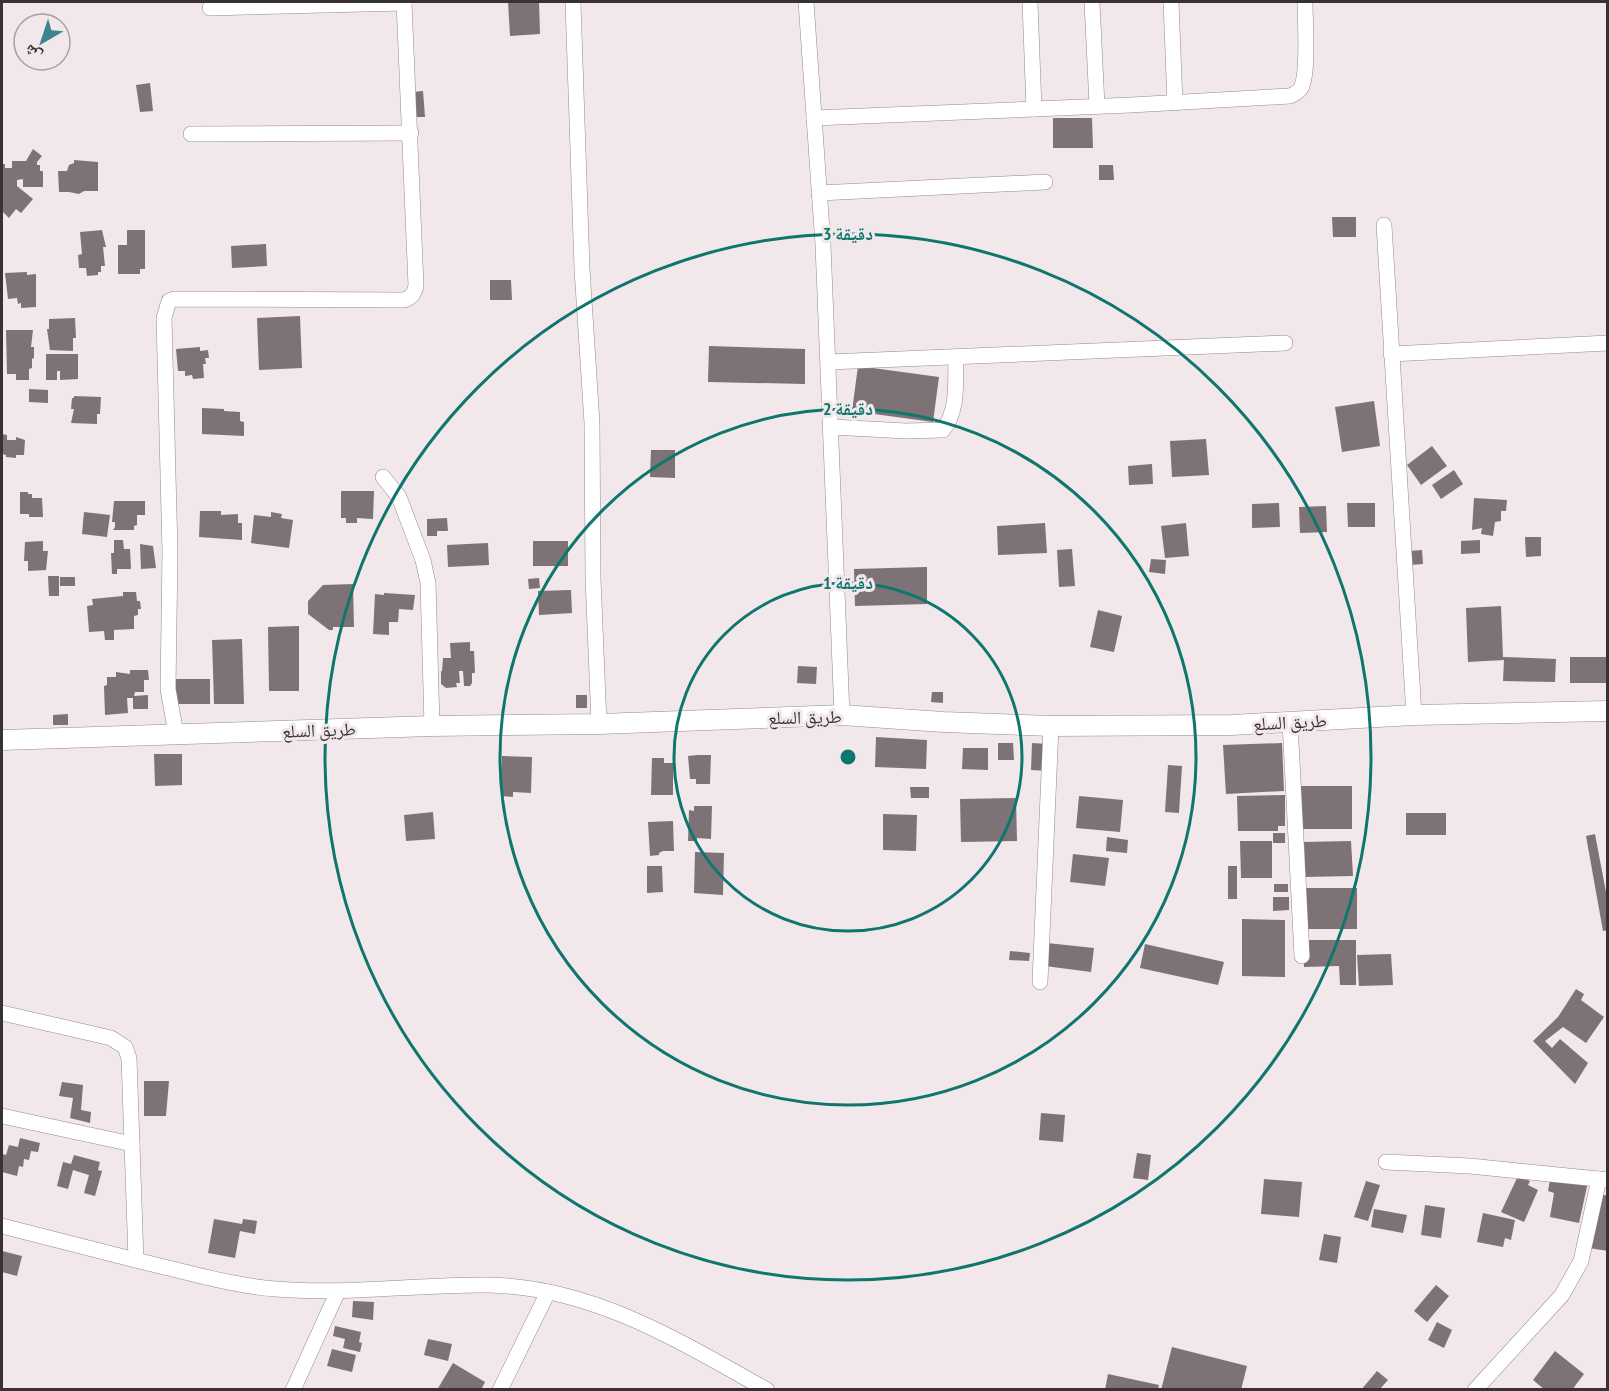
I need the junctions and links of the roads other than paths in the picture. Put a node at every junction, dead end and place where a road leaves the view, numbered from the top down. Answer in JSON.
{"nodes":[{"id":1,"x":404,"y":2,"type":"edge"},
{"id":2,"x":573,"y":2,"type":"edge"},
{"id":3,"x":806,"y":2,"type":"edge"},
{"id":4,"x":1030,"y":2,"type":"edge"},
{"id":5,"x":1092,"y":2,"type":"edge"},
{"id":6,"x":1171,"y":2,"type":"edge"},
{"id":7,"x":1305,"y":2,"type":"edge"},
{"id":8,"x":210,"y":8,"type":"dead end"},
{"id":9,"x":1175,"y":103,"type":"junction"},
{"id":10,"x":1097,"y":106,"type":"junction"},
{"id":11,"x":1034,"y":109,"type":"junction"},
{"id":12,"x":814,"y":118,"type":"junction"},
{"id":13,"x":411,"y":133,"type":"junction"},
{"id":14,"x":191,"y":134,"type":"dead end"},
{"id":15,"x":1044,"y":182,"type":"dead end"},
{"id":16,"x":819,"y":193,"type":"junction"},
{"id":17,"x":1384,"y":225,"type":"dead end"},
{"id":18,"x":1285,"y":343,"type":"dead end"},
{"id":19,"x":1608,"y":344,"type":"edge"},
{"id":20,"x":1391,"y":354,"type":"junction"},
{"id":21,"x":956,"y":357,"type":"junction"},
{"id":22,"x":829,"y":362,"type":"junction"},
{"id":23,"x":832,"y":427,"type":"junction"},
{"id":24,"x":383,"y":477,"type":"dead end"},
{"id":25,"x":1608,"y":711,"type":"edge"},
{"id":26,"x":842,"y":715,"type":"junction"},
{"id":27,"x":1414,"y":715,"type":"junction"},
{"id":28,"x":1290,"y":722,"type":"junction"},
{"id":29,"x":599,"y":724,"type":"junction"},
{"id":30,"x":432,"y":726,"type":"junction"},
{"id":31,"x":1051,"y":726,"type":"junction"},
{"id":32,"x":176,"y":734,"type":"junction"},
{"id":33,"x":2,"y":740,"type":"edge"},
{"id":34,"x":1302,"y":956,"type":"dead end"},
{"id":35,"x":1040,"y":982,"type":"dead end"},
{"id":36,"x":2,"y":1013,"type":"edge"},
{"id":37,"x":2,"y":1116,"type":"edge"},
{"id":38,"x":132,"y":1144,"type":"junction"},
{"id":39,"x":1386,"y":1162,"type":"dead end"},
{"id":40,"x":1603,"y":1180,"type":"edge"},
{"id":41,"x":2,"y":1226,"type":"edge"},
{"id":42,"x":136,"y":1260,"type":"junction"},
{"id":43,"x":338,"y":1291,"type":"junction"},
{"id":44,"x":548,"y":1292,"type":"junction"},
{"id":45,"x":298,"y":1388,"type":"edge"},
{"id":46,"x":500,"y":1389,"type":"edge"},
{"id":47,"x":767,"y":1389,"type":"edge"},
{"id":48,"x":1475,"y":1389,"type":"edge"}],
"edges":[{"from":1,"to":8,"type":"street"},
{"from":1,"to":13,"type":"street"},
{"from":2,"to":29,"type":"street"},
{"from":3,"to":12,"type":"street"},
{"from":4,"to":11,"type":"street"},
{"from":5,"to":10,"type":"street"},
{"from":6,"to":9,"type":"street"},
{"from":7,"to":9,"type":"street"},
{"from":9,"to":10,"type":"street"},
{"from":10,"to":11,"type":"street"},
{"from":11,"to":12,"type":"street"},
{"from":12,"to":16,"type":"street"},
{"from":13,"to":14,"type":"street"},
{"from":13,"to":32,"type":"street"},
{"from":15,"to":16,"type":"street"},
{"from":16,"to":22,"type":"street"},
{"from":17,"to":20,"type":"street"},
{"from":18,"to":21,"type":"street"},
{"from":19,"to":20,"type":"street"},
{"from":20,"to":27,"type":"street"},
{"from":21,"to":22,"type":"street"},
{"from":21,"to":23,"type":"street"},
{"from":22,"to":23,"type":"street"},
{"from":23,"to":26,"type":"street"},
{"from":24,"to":30,"type":"street"},
{"from":25,"to":27,"type":"street","name":"طريق السلع"},
{"from":26,"to":29,"type":"street","name":"طريق السلع"},
{"from":26,"to":31,"type":"street","name":"طريق السلع"},
{"from":27,"to":28,"type":"street","name":"طريق السلع"},
{"from":28,"to":31,"type":"street","name":"طريق السلع"},
{"from":28,"to":34,"type":"street"},
{"from":29,"to":30,"type":"street","name":"طريق السلع"},
{"from":30,"to":32,"type":"street","name":"طريق السلع"},
{"from":31,"to":35,"type":"street"},
{"from":32,"to":33,"type":"street","name":"طريق السلع"},
{"from":36,"to":38,"type":"street"},
{"from":37,"to":38,"type":"street"},
{"from":38,"to":42,"type":"street"},
{"from":39,"to":40,"type":"street"},
{"from":40,"to":48,"type":"street"},
{"from":41,"to":42,"type":"street"},
{"from":42,"to":43,"type":"street"},
{"from":43,"to":44,"type":"street"},
{"from":43,"to":45,"type":"street"},
{"from":44,"to":46,"type":"street"},
{"from":44,"to":47,"type":"street"}]}
